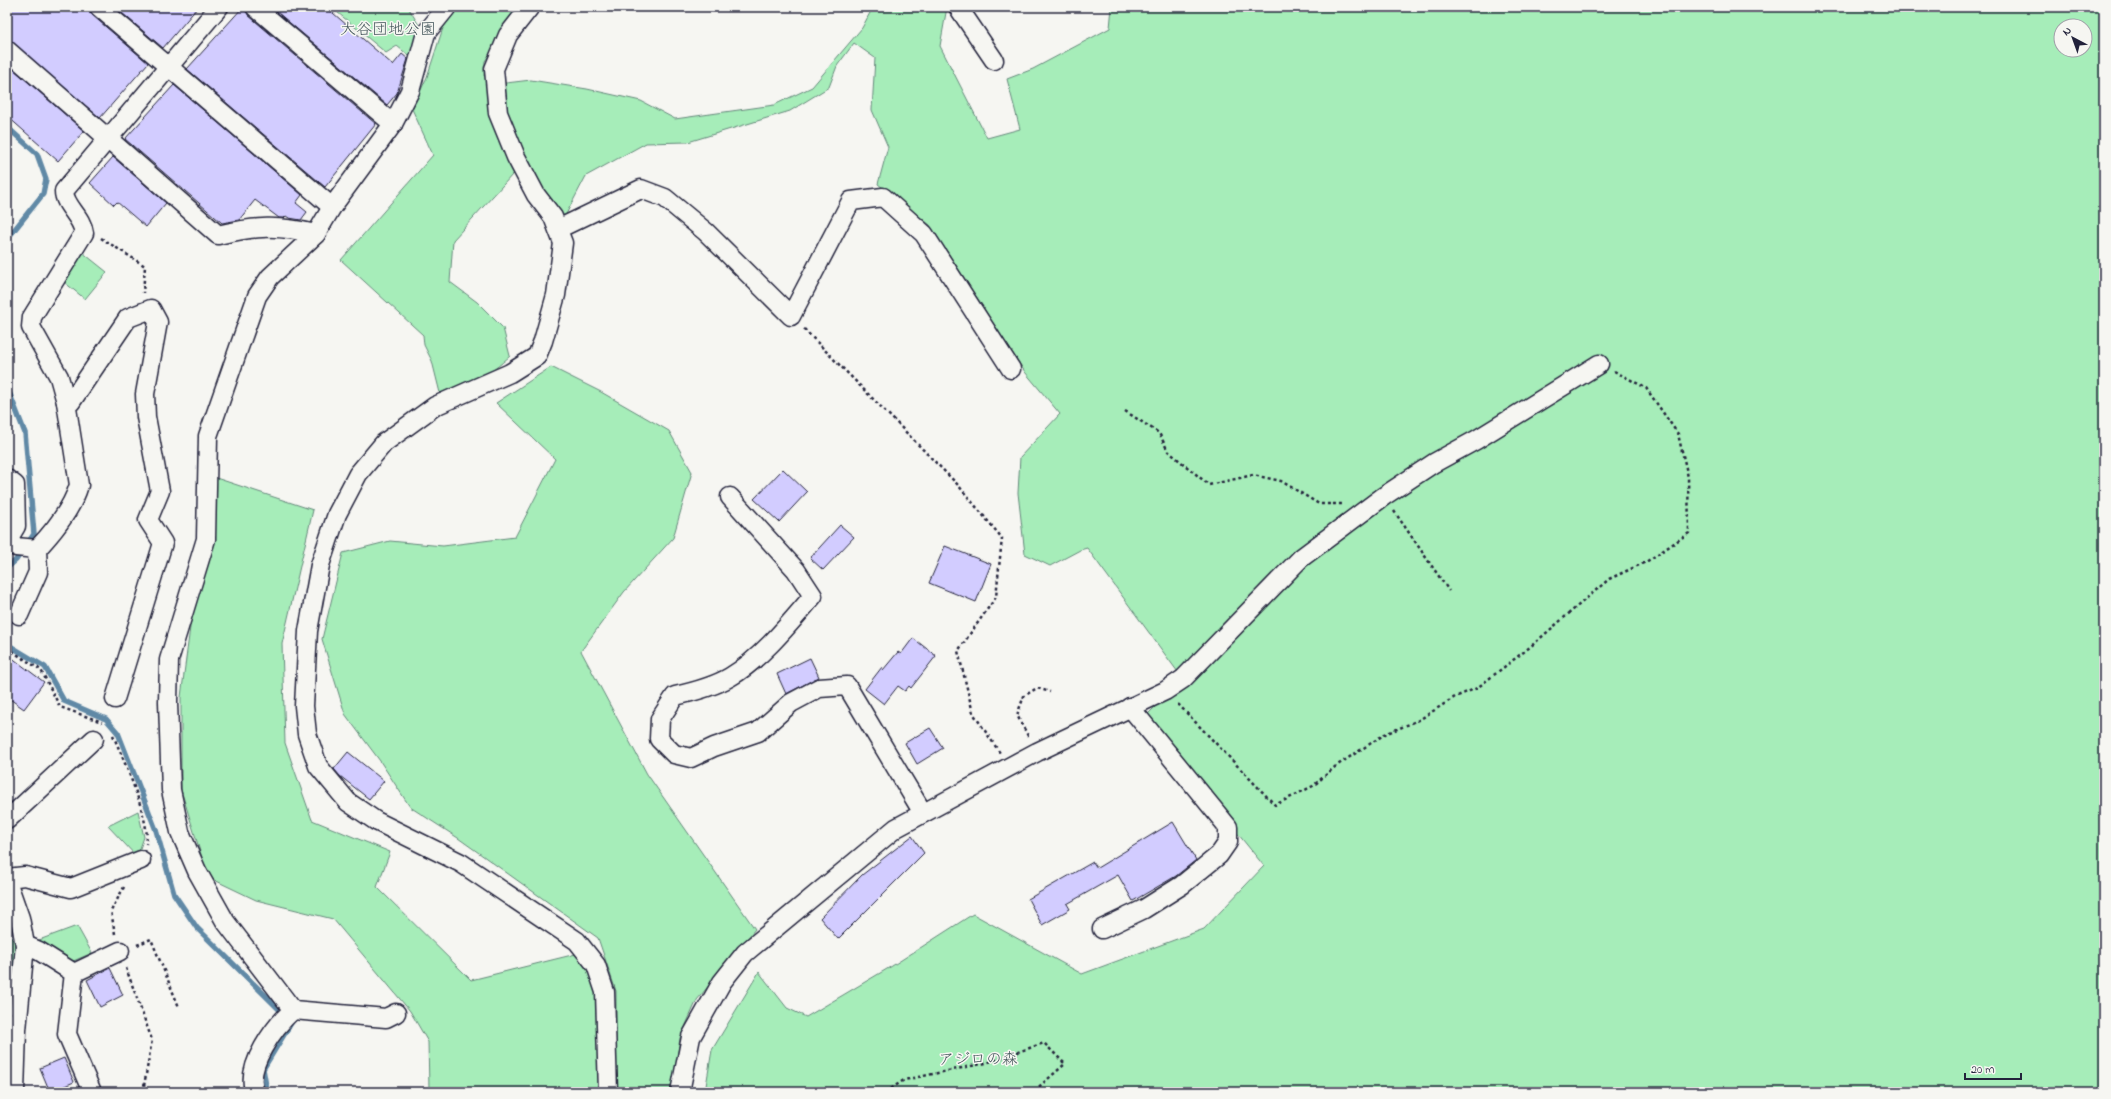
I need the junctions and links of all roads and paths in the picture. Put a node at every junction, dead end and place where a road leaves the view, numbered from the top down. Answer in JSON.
{"nodes":[{"id":1,"x":99,"y":7,"type":"edge"},
{"id":2,"x":219,"y":7,"type":"edge"},
{"id":3,"x":255,"y":7,"type":"edge"},
{"id":4,"x":447,"y":7,"type":"edge"},
{"id":5,"x":530,"y":7,"type":"edge"},
{"id":6,"x":958,"y":7,"type":"edge"},
{"id":7,"x":7,"y":50,"type":"edge"},
{"id":8,"x":994,"y":60,"type":"dead end"},
{"id":9,"x":168,"y":68,"type":"junction"},
{"id":10,"x":394,"y":124,"type":"junction"},
{"id":11,"x":108,"y":138,"type":"junction"},
{"id":12,"x":332,"y":208,"type":"junction"},
{"id":13,"x":83,"y":227,"type":"junction"},
{"id":14,"x":558,"y":229,"type":"junction"},
{"id":15,"x":316,"y":234,"type":"junction"},
{"id":16,"x":141,"y":313,"type":"junction"},
{"id":17,"x":791,"y":316,"type":"junction"},
{"id":18,"x":1599,"y":364,"type":"joint"},
{"id":19,"x":1011,"y":369,"type":"dead end"},
{"id":20,"x":66,"y":402,"type":"junction"},
{"id":21,"x":1125,"y":411,"type":"dead end"},
{"id":22,"x":7,"y":479,"type":"edge"},
{"id":23,"x":1384,"y":496,"type":"junction"},
{"id":24,"x":730,"y":497,"type":"dead end"},
{"id":25,"x":1360,"y":513,"type":"junction"},
{"id":26,"x":20,"y":545,"type":"edge"},
{"id":27,"x":1449,"y":591,"type":"dead end"},
{"id":28,"x":19,"y":615,"type":"dead end"},
{"id":29,"x":7,"y":648,"type":"edge"},
{"id":30,"x":1165,"y":690,"type":"junction"},
{"id":31,"x":1050,"y":692,"type":"dead end"},
{"id":32,"x":115,"y":699,"type":"dead end"},
{"id":33,"x":1130,"y":707,"type":"junction"},
{"id":34,"x":99,"y":732,"type":"joint"},
{"id":35,"x":112,"y":734,"type":"dead end"},
{"id":36,"x":1036,"y":752,"type":"junction"},
{"id":37,"x":1009,"y":766,"type":"junction"},
{"id":38,"x":923,"y":814,"type":"junction"},
{"id":39,"x":7,"y":820,"type":"edge"},
{"id":40,"x":141,"y":860,"type":"junction"},
{"id":41,"x":7,"y":880,"type":"edge"},
{"id":42,"x":1102,"y":929,"type":"dead end"},
{"id":43,"x":25,"y":945,"type":"junction"},
{"id":44,"x":120,"y":951,"type":"junction"},
{"id":45,"x":74,"y":973,"type":"junction"},
{"id":46,"x":179,"y":1007,"type":"dead end"},
{"id":47,"x":293,"y":1010,"type":"junction"},
{"id":48,"x":396,"y":1013,"type":"dead end"},
{"id":49,"x":15,"y":1092,"type":"edge"},
{"id":50,"x":92,"y":1092,"type":"edge"},
{"id":51,"x":146,"y":1092,"type":"edge"},
{"id":52,"x":255,"y":1092,"type":"edge"},
{"id":53,"x":608,"y":1092,"type":"edge"},
{"id":54,"x":680,"y":1092,"type":"edge"},
{"id":55,"x":886,"y":1092,"type":"edge"},
{"id":56,"x":1033,"y":1092,"type":"edge"},
{"id":57,"x":1129,"y":1092,"type":"edge"},
{"id":58,"x":1160,"y":1092,"type":"edge"}],
"edges":[{"from":1,"to":9,"type":"street"},
{"from":2,"to":9,"type":"street"},
{"from":3,"to":10,"type":"street"},
{"from":4,"to":10,"type":"street"},
{"from":5,"to":14,"type":"street"},
{"from":6,"to":8,"type":"street"},
{"from":7,"to":11,"type":"street"},
{"from":9,"to":11,"type":"street"},
{"from":9,"to":12,"type":"street"},
{"from":10,"to":12,"type":"street"},
{"from":11,"to":13,"type":"street"},
{"from":11,"to":15,"type":"street"},
{"from":12,"to":15,"type":"street"},
{"from":13,"to":16,"type":"path"},
{"from":13,"to":20,"type":"street"},
{"from":14,"to":17,"type":"street"},
{"from":14,"to":53,"type":"street"},
{"from":15,"to":47,"type":"street"},
{"from":16,"to":20,"type":"street"},
{"from":16,"to":32,"type":"street"},
{"from":17,"to":19,"type":"street"},
{"from":17,"to":37,"type":"path"},
{"from":18,"to":23,"type":"street"},
{"from":18,"to":30,"type":"path"},
{"from":20,"to":26,"type":"street"},
{"from":21,"to":25,"type":"path"},
{"from":22,"to":26,"type":"street"},
{"from":23,"to":25,"type":"street"},
{"from":23,"to":27,"type":"path"},
{"from":24,"to":38,"type":"street"},
{"from":25,"to":30,"type":"street"},
{"from":26,"to":28,"type":"street"},
{"from":29,"to":34,"type":"path"},
{"from":30,"to":33,"type":"street"},
{"from":31,"to":36,"type":"path"},
{"from":33,"to":36,"type":"street"},
{"from":33,"to":42,"type":"street"},
{"from":34,"to":39,"type":"street"},
{"from":35,"to":40,"type":"path"},
{"from":36,"to":37,"type":"street"},
{"from":37,"to":38,"type":"street"},
{"from":38,"to":54,"type":"street"},
{"from":40,"to":41,"type":"street"},
{"from":40,"to":44,"type":"path"},
{"from":41,"to":43,"type":"street"},
{"from":43,"to":45,"type":"street"},
{"from":43,"to":49,"type":"street"},
{"from":44,"to":45,"type":"street"},
{"from":44,"to":46,"type":"path"},
{"from":44,"to":51,"type":"path"},
{"from":45,"to":50,"type":"street"},
{"from":47,"to":48,"type":"street"},
{"from":47,"to":52,"type":"street"},
{"from":55,"to":56,"type":"path"},
{"from":57,"to":58,"type":"path"}]}
